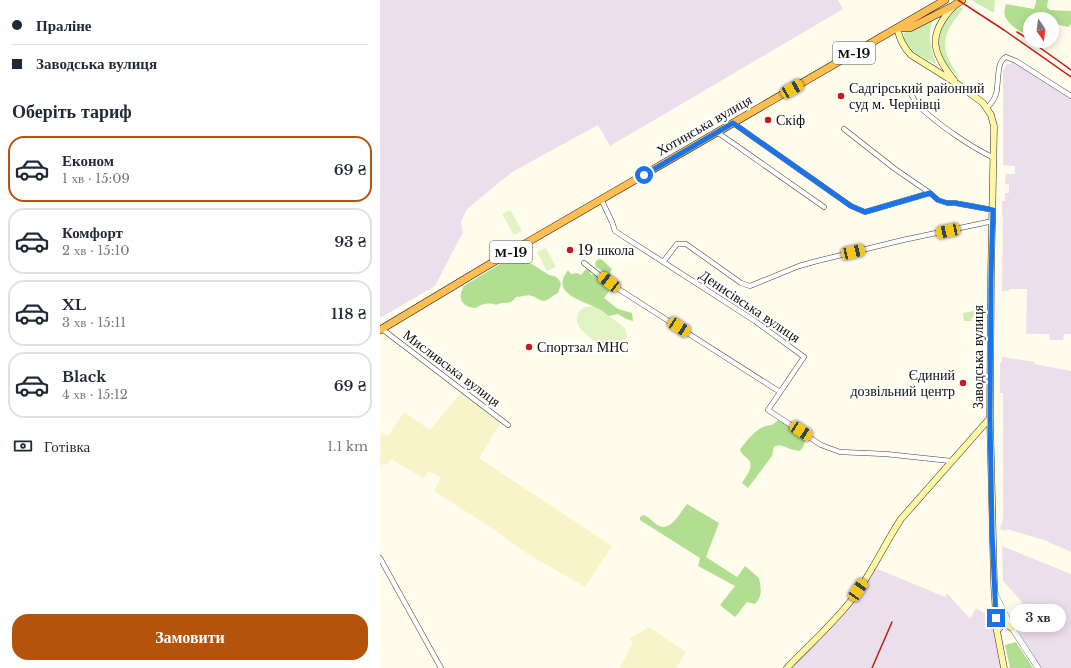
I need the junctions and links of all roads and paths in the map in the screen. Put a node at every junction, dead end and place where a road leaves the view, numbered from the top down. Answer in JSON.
{"nodes":[{"id":1,"x":945,"y":0,"type":"edge"},
{"id":2,"x":962,"y":0,"type":"edge"},
{"id":3,"x":954,"y":6,"type":"junction"},
{"id":4,"x":897,"y":28,"type":"junction"},
{"id":5,"x":959,"y":85,"type":"junction"},
{"id":6,"x":908,"y":87,"type":"dead end"},
{"id":7,"x":1071,"y":96,"type":"edge"},
{"id":8,"x":988,"y":108,"type":"junction"},
{"id":9,"x":733,"y":123,"type":"junction"},
{"id":10,"x":844,"y":129,"type":"dead end"},
{"id":11,"x":717,"y":132,"type":"junction"},
{"id":12,"x":994,"y":158,"type":"junction"},
{"id":13,"x":930,"y":193,"type":"junction"},
{"id":14,"x":601,"y":199,"type":"junction"},
{"id":15,"x":824,"y":207,"type":"dead end"},
{"id":16,"x":993,"y":210,"type":"junction"},
{"id":17,"x":993,"y":221,"type":"junction"},
{"id":18,"x":663,"y":262,"type":"junction"},
{"id":19,"x":584,"y":263,"type":"dead end"},
{"id":20,"x":381,"y":329,"type":"edge"},
{"id":21,"x":780,"y":392,"type":"junction"},
{"id":22,"x":990,"y":418,"type":"junction"},
{"id":23,"x":508,"y":425,"type":"dead end"},
{"id":24,"x":951,"y":461,"type":"junction"},
{"id":25,"x":380,"y":558,"type":"edge"},
{"id":26,"x":995,"y":592,"type":"junction"},
{"id":27,"x":1012,"y":628,"type":"junction"},
{"id":28,"x":997,"y":631,"type":"junction"},
{"id":29,"x":441,"y":668,"type":"edge"},
{"id":30,"x":787,"y":668,"type":"edge"},
{"id":31,"x":1004,"y":668,"type":"edge"},
{"id":32,"x":1038,"y":668,"type":"edge"}],
"edges":[{"from":1,"to":4,"type":"highway","name":"Хотинська вулиця","number":"М-19"},
{"from":2,"to":3,"type":"highway","number":"М-19"},
{"from":3,"to":4,"type":"highway","name":"Хотинська вулиця","number":"М-19"},
{"from":3,"to":5,"type":"main road"},
{"from":4,"to":5,"type":"main road"},
{"from":4,"to":9,"type":"highway","name":"Хотинська вулиця","number":"М-19"},
{"from":5,"to":8,"type":"main road"},
{"from":6,"to":12,"type":"street"},
{"from":7,"to":8,"type":"street"},
{"from":8,"to":12,"type":"main road","name":"Заводська вулиця"},
{"from":9,"to":11,"type":"highway","name":"Хотинська вулиця","number":"М-19"},
{"from":9,"to":13,"type":"street"},
{"from":10,"to":13,"type":"street"},
{"from":11,"to":14,"type":"highway","name":"Хотинська вулиця","number":"М-19"},
{"from":11,"to":15,"type":"street"},
{"from":12,"to":16,"type":"main road","name":"Заводська вулиця"},
{"from":13,"to":16,"type":"street"},
{"from":14,"to":18,"type":"street","name":"Денисівська вулиця"},
{"from":14,"to":20,"type":"highway","name":"Хотинська вулиця","number":"М-19"},
{"from":16,"to":17,"type":"main road","name":"Заводська вулиця"},
{"from":17,"to":18,"type":"street"},
{"from":17,"to":22,"type":"main road","name":"Заводська вулиця"},
{"from":18,"to":21,"type":"street","name":"Денисівська вулиця"},
{"from":19,"to":21,"type":"street"},
{"from":20,"to":23,"type":"street","name":"Мисливська вулиця"},
{"from":21,"to":24,"type":"street","name":"Денисівська вулиця"},
{"from":22,"to":24,"type":"main road"},
{"from":22,"to":26,"type":"main road","name":"Заводська вулиця"},
{"from":24,"to":30,"type":"main road"},
{"from":25,"to":29,"type":"street"},
{"from":26,"to":27,"type":"street"},
{"from":26,"to":28,"type":"main road","name":"Заводська вулиця"},
{"from":27,"to":28,"type":"main road"},
{"from":27,"to":32,"type":"street"},
{"from":28,"to":31,"type":"main road","name":"Заводська вулиця"}]}
